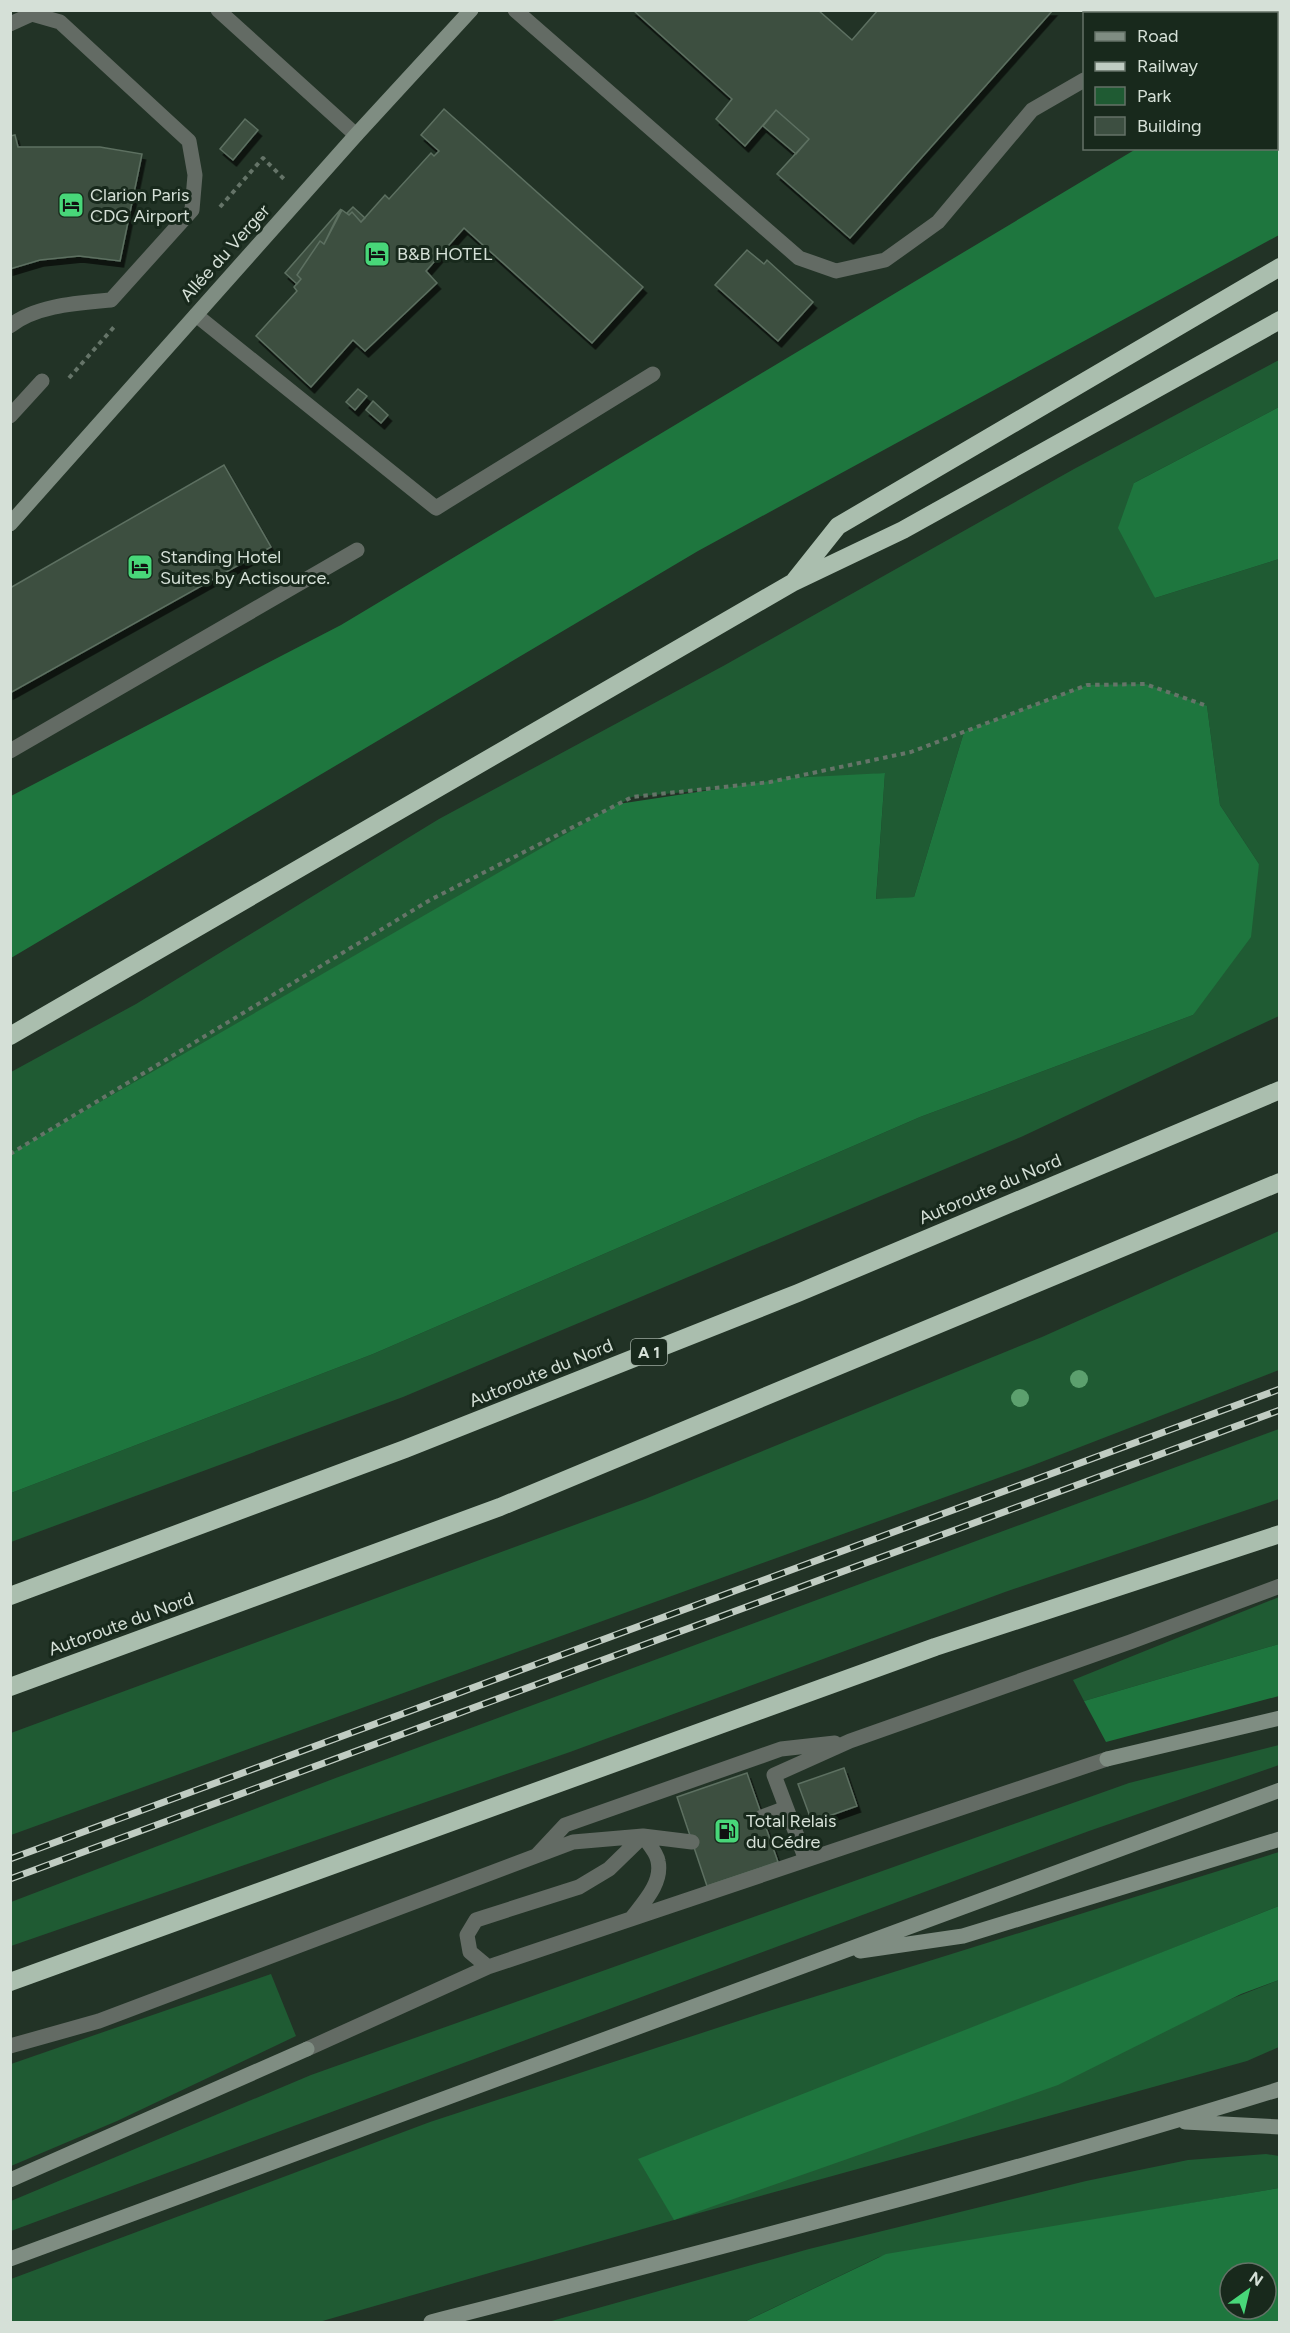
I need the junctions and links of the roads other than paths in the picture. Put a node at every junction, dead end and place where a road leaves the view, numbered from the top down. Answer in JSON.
{"nodes":[{"id":1,"x":218,"y":10,"type":"edge"},
{"id":2,"x":471,"y":10,"type":"edge"},
{"id":3,"x":515,"y":10,"type":"edge"},
{"id":4,"x":10,"y":24,"type":"edge"},
{"id":5,"x":1083,"y":81,"type":"edge"},
{"id":6,"x":356,"y":135,"type":"junction"},
{"id":7,"x":1280,"y":267,"type":"edge"},
{"id":8,"x":196,"y":315,"type":"junction"},
{"id":9,"x":1280,"y":320,"type":"edge"},
{"id":10,"x":10,"y":326,"type":"edge"},
{"id":11,"x":654,"y":374,"type":"dead end"},
{"id":12,"x":42,"y":381,"type":"dead end"},
{"id":13,"x":10,"y":416,"type":"edge"},
{"id":14,"x":13,"y":516,"type":"edge"},
{"id":15,"x":357,"y":550,"type":"dead end"},
{"id":16,"x":792,"y":583,"type":"junction"},
{"id":17,"x":10,"y":751,"type":"edge"},
{"id":18,"x":10,"y":1036,"type":"edge"},
{"id":19,"x":1280,"y":1090,"type":"edge"},
{"id":20,"x":1280,"y":1182,"type":"edge"},
{"id":21,"x":1280,"y":1534,"type":"edge"},
{"id":22,"x":1280,"y":1586,"type":"edge"},
{"id":23,"x":10,"y":1596,"type":"edge"},
{"id":24,"x":10,"y":1688,"type":"edge"},
{"id":25,"x":1280,"y":1718,"type":"edge"},
{"id":26,"x":850,"y":1741,"type":"junction"},
{"id":27,"x":1107,"y":1759,"type":"joint"},
{"id":28,"x":1280,"y":1790,"type":"edge"},
{"id":29,"x":786,"y":1808,"type":"junction"},
{"id":30,"x":762,"y":1817,"type":"dead end"},
{"id":31,"x":644,"y":1836,"type":"junction"},
{"id":32,"x":1280,"y":1839,"type":"edge"},
{"id":33,"x":692,"y":1842,"type":"dead end"},
{"id":34,"x":535,"y":1857,"type":"junction"},
{"id":35,"x":806,"y":1860,"type":"junction"},
{"id":36,"x":631,"y":1919,"type":"junction"},
{"id":37,"x":829,"y":1955,"type":"junction"},
{"id":38,"x":488,"y":1967,"type":"junction"},
{"id":39,"x":10,"y":1982,"type":"edge"},
{"id":40,"x":10,"y":2046,"type":"edge"},
{"id":41,"x":307,"y":2049,"type":"joint"},
{"id":42,"x":1280,"y":2089,"type":"edge"},
{"id":43,"x":1176,"y":2121,"type":"junction"},
{"id":44,"x":1280,"y":2127,"type":"edge"},
{"id":45,"x":10,"y":2180,"type":"edge"},
{"id":46,"x":10,"y":2259,"type":"edge"},
{"id":47,"x":431,"y":2322,"type":"edge"}],
"edges":[{"from":1,"to":6,"type":"lane"},
{"from":2,"to":6,"type":"street","name":"Allée du Verger"},
{"from":3,"to":5,"type":"lane"},
{"from":4,"to":10,"type":"lane"},
{"from":6,"to":8,"type":"street","name":"Allée du Verger"},
{"from":7,"to":16,"type":"highway"},
{"from":8,"to":11,"type":"lane"},
{"from":8,"to":14,"type":"street","name":"Allée du Verger"},
{"from":9,"to":16,"type":"highway"},
{"from":12,"to":13,"type":"lane"},
{"from":15,"to":17,"type":"lane"},
{"from":16,"to":18,"type":"highway"},
{"from":19,"to":23,"type":"highway","name":"Autoroute du Nord","number":"A 1"},
{"from":20,"to":24,"type":"highway","name":"Autoroute du Nord"},
{"from":21,"to":39,"type":"highway"},
{"from":22,"to":26,"type":"lane"},
{"from":25,"to":27,"type":"street"},
{"from":26,"to":29,"type":"lane"},
{"from":26,"to":34,"type":"lane"},
{"from":27,"to":35,"type":"lane"},
{"from":28,"to":37,"type":"street"},
{"from":29,"to":30,"type":"lane"},
{"from":29,"to":35,"type":"lane"},
{"from":31,"to":33,"type":"lane"},
{"from":31,"to":34,"type":"lane"},
{"from":31,"to":36,"type":"lane"},
{"from":31,"to":38,"type":"lane"},
{"from":32,"to":37,"type":"street"},
{"from":34,"to":40,"type":"lane"},
{"from":35,"to":36,"type":"lane"},
{"from":36,"to":38,"type":"lane"},
{"from":37,"to":46,"type":"street"},
{"from":38,"to":41,"type":"lane"},
{"from":41,"to":45,"type":"street"},
{"from":42,"to":43,"type":"street"},
{"from":43,"to":44,"type":"street"},
{"from":43,"to":47,"type":"street"}]}
